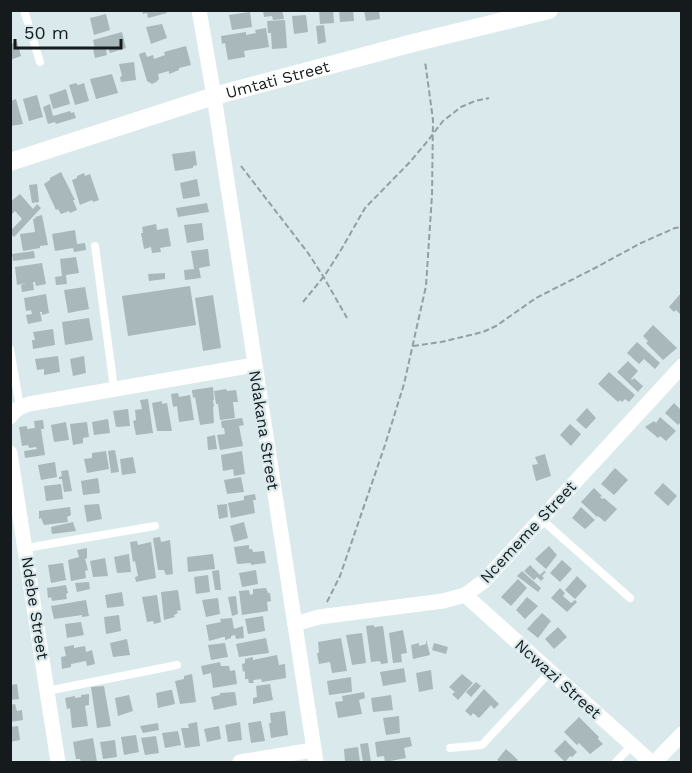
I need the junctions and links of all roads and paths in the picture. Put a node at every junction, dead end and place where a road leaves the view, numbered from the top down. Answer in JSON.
{"nodes":[{"id":1,"x":24,"y":10,"type":"edge"},
{"id":2,"x":199,"y":10,"type":"edge"},
{"id":3,"x":549,"y":10,"type":"edge"},
{"id":4,"x":425,"y":61,"type":"dead end"},
{"id":5,"x":40,"y":62,"type":"dead end"},
{"id":6,"x":214,"y":96,"type":"junction"},
{"id":7,"x":489,"y":98,"type":"dead end"},
{"id":8,"x":433,"y":134,"type":"junction"},
{"id":9,"x":221,"y":146,"type":"junction"},
{"id":10,"x":10,"y":162,"type":"edge"},
{"id":11,"x":681,"y":227,"type":"edge"},
{"id":12,"x":95,"y":246,"type":"dead end"},
{"id":13,"x":323,"y":276,"type":"junction"},
{"id":14,"x":303,"y":302,"type":"dead end"},
{"id":15,"x":347,"y":318,"type":"dead end"},
{"id":16,"x":413,"y":346,"type":"junction"},
{"id":17,"x":10,"y":349,"type":"edge"},
{"id":18,"x":254,"y":365,"type":"junction"},
{"id":19,"x":681,"y":366,"type":"edge"},
{"id":20,"x":114,"y":388,"type":"junction"},
{"id":21,"x":15,"y":412,"type":"edge"},
{"id":22,"x":10,"y":453,"type":"edge"},
{"id":23,"x":541,"y":519,"type":"junction"},
{"id":24,"x":155,"y":526,"type":"dead end"},
{"id":25,"x":26,"y":548,"type":"junction"},
{"id":26,"x":465,"y":595,"type":"junction"},
{"id":27,"x":630,"y":598,"type":"dead end"},
{"id":28,"x":319,"y":617,"type":"junction"},
{"id":29,"x":295,"y":624,"type":"junction"},
{"id":30,"x":177,"y":665,"type":"dead end"},
{"id":31,"x":550,"y":672,"type":"junction"},
{"id":32,"x":47,"y":691,"type":"junction"},
{"id":33,"x":681,"y":734,"type":"edge"},
{"id":34,"x":632,"y":745,"type":"junction"},
{"id":35,"x":450,"y":748,"type":"dead end"},
{"id":36,"x":314,"y":756,"type":"edge"},
{"id":37,"x":58,"y":762,"type":"edge"},
{"id":38,"x":240,"y":762,"type":"edge"},
{"id":39,"x":616,"y":762,"type":"edge"},
{"id":40,"x":653,"y":762,"type":"edge"}],
"edges":[{"from":1,"to":5,"type":"lane"},
{"from":2,"to":6,"type":"street","name":"Ndakana Street"},
{"from":3,"to":6,"type":"street","name":"Umtati Street"},
{"from":4,"to":8,"type":"path"},
{"from":6,"to":9,"type":"street","name":"Ndakana Street"},
{"from":6,"to":10,"type":"street","name":"Umtati Street"},
{"from":7,"to":8,"type":"path"},
{"from":8,"to":13,"type":"path"},
{"from":8,"to":16,"type":"path"},
{"from":9,"to":13,"type":"path"},
{"from":9,"to":18,"type":"street","name":"Ndakana Street"},
{"from":11,"to":16,"type":"path"},
{"from":12,"to":20,"type":"lane"},
{"from":13,"to":14,"type":"path"},
{"from":13,"to":15,"type":"path"},
{"from":16,"to":28,"type":"path"},
{"from":17,"to":21,"type":"lane"},
{"from":18,"to":20,"type":"street"},
{"from":18,"to":29,"type":"street","name":"Ndakana Street"},
{"from":19,"to":23,"type":"street","name":"Ncememe Street"},
{"from":20,"to":21,"type":"street"},
{"from":22,"to":25,"type":"street","name":"Ndebe Street"},
{"from":23,"to":26,"type":"street","name":"Ncememe Street"},
{"from":23,"to":27,"type":"lane"},
{"from":24,"to":25,"type":"lane"},
{"from":25,"to":32,"type":"street","name":"Ndebe Street"},
{"from":26,"to":28,"type":"street","name":"Ncememe Street"},
{"from":26,"to":31,"type":"street","name":"Ncwazi Street"},
{"from":28,"to":29,"type":"street","name":"Ncememe Street"},
{"from":29,"to":36,"type":"street","name":"Ndakana Street"},
{"from":30,"to":32,"type":"lane"},
{"from":31,"to":34,"type":"street","name":"Ncwazi Street"},
{"from":31,"to":35,"type":"lane"},
{"from":32,"to":37,"type":"street","name":"Ndebe Street"},
{"from":33,"to":40,"type":"street"},
{"from":34,"to":39,"type":"lane"},
{"from":34,"to":40,"type":"street","name":"Ncwazi Street"},
{"from":36,"to":38,"type":"street"}]}
